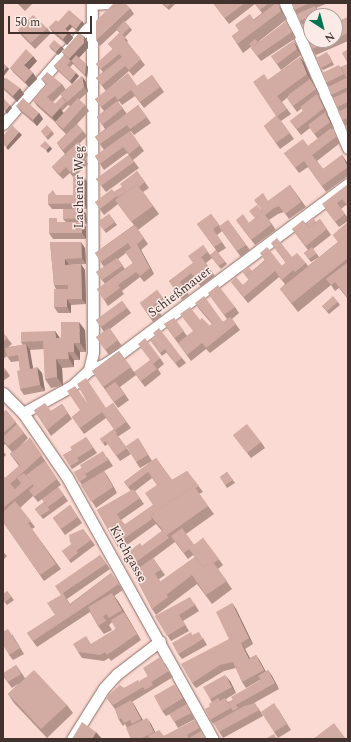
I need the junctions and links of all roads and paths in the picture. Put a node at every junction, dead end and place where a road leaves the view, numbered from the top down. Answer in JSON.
{"nodes":[{"id":1,"x":92,"y":3,"type":"edge"},
{"id":2,"x":109,"y":3,"type":"edge"},
{"id":3,"x":285,"y":3,"type":"edge"},
{"id":4,"x":92,"y":25,"type":"junction"},
{"id":5,"x":3,"y":124,"type":"edge"},
{"id":6,"x":348,"y":148,"type":"edge"},
{"id":7,"x":348,"y":184,"type":"edge"},
{"id":8,"x":89,"y":370,"type":"junction"},
{"id":9,"x":3,"y":393,"type":"edge"},
{"id":10,"x":23,"y":412,"type":"junction"},
{"id":11,"x":160,"y":641,"type":"junction"},
{"id":12,"x":72,"y":739,"type":"edge"},
{"id":13,"x":213,"y":739,"type":"edge"}],
"edges":[{"from":1,"to":2,"type":"street"},
{"from":1,"to":4,"type":"street","name":"Lachener Weg"},
{"from":3,"to":6,"type":"street"},
{"from":4,"to":5,"type":"street"},
{"from":4,"to":8,"type":"street","name":"Lachener Weg"},
{"from":7,"to":8,"type":"street","name":"Schießmauer"},
{"from":8,"to":10,"type":"street","name":"Schießmauer"},
{"from":9,"to":10,"type":"street","name":"Kirchgasse"},
{"from":10,"to":11,"type":"street","name":"Kirchgasse"},
{"from":11,"to":12,"type":"street"},
{"from":11,"to":13,"type":"street","name":"Kirchgasse"}]}
